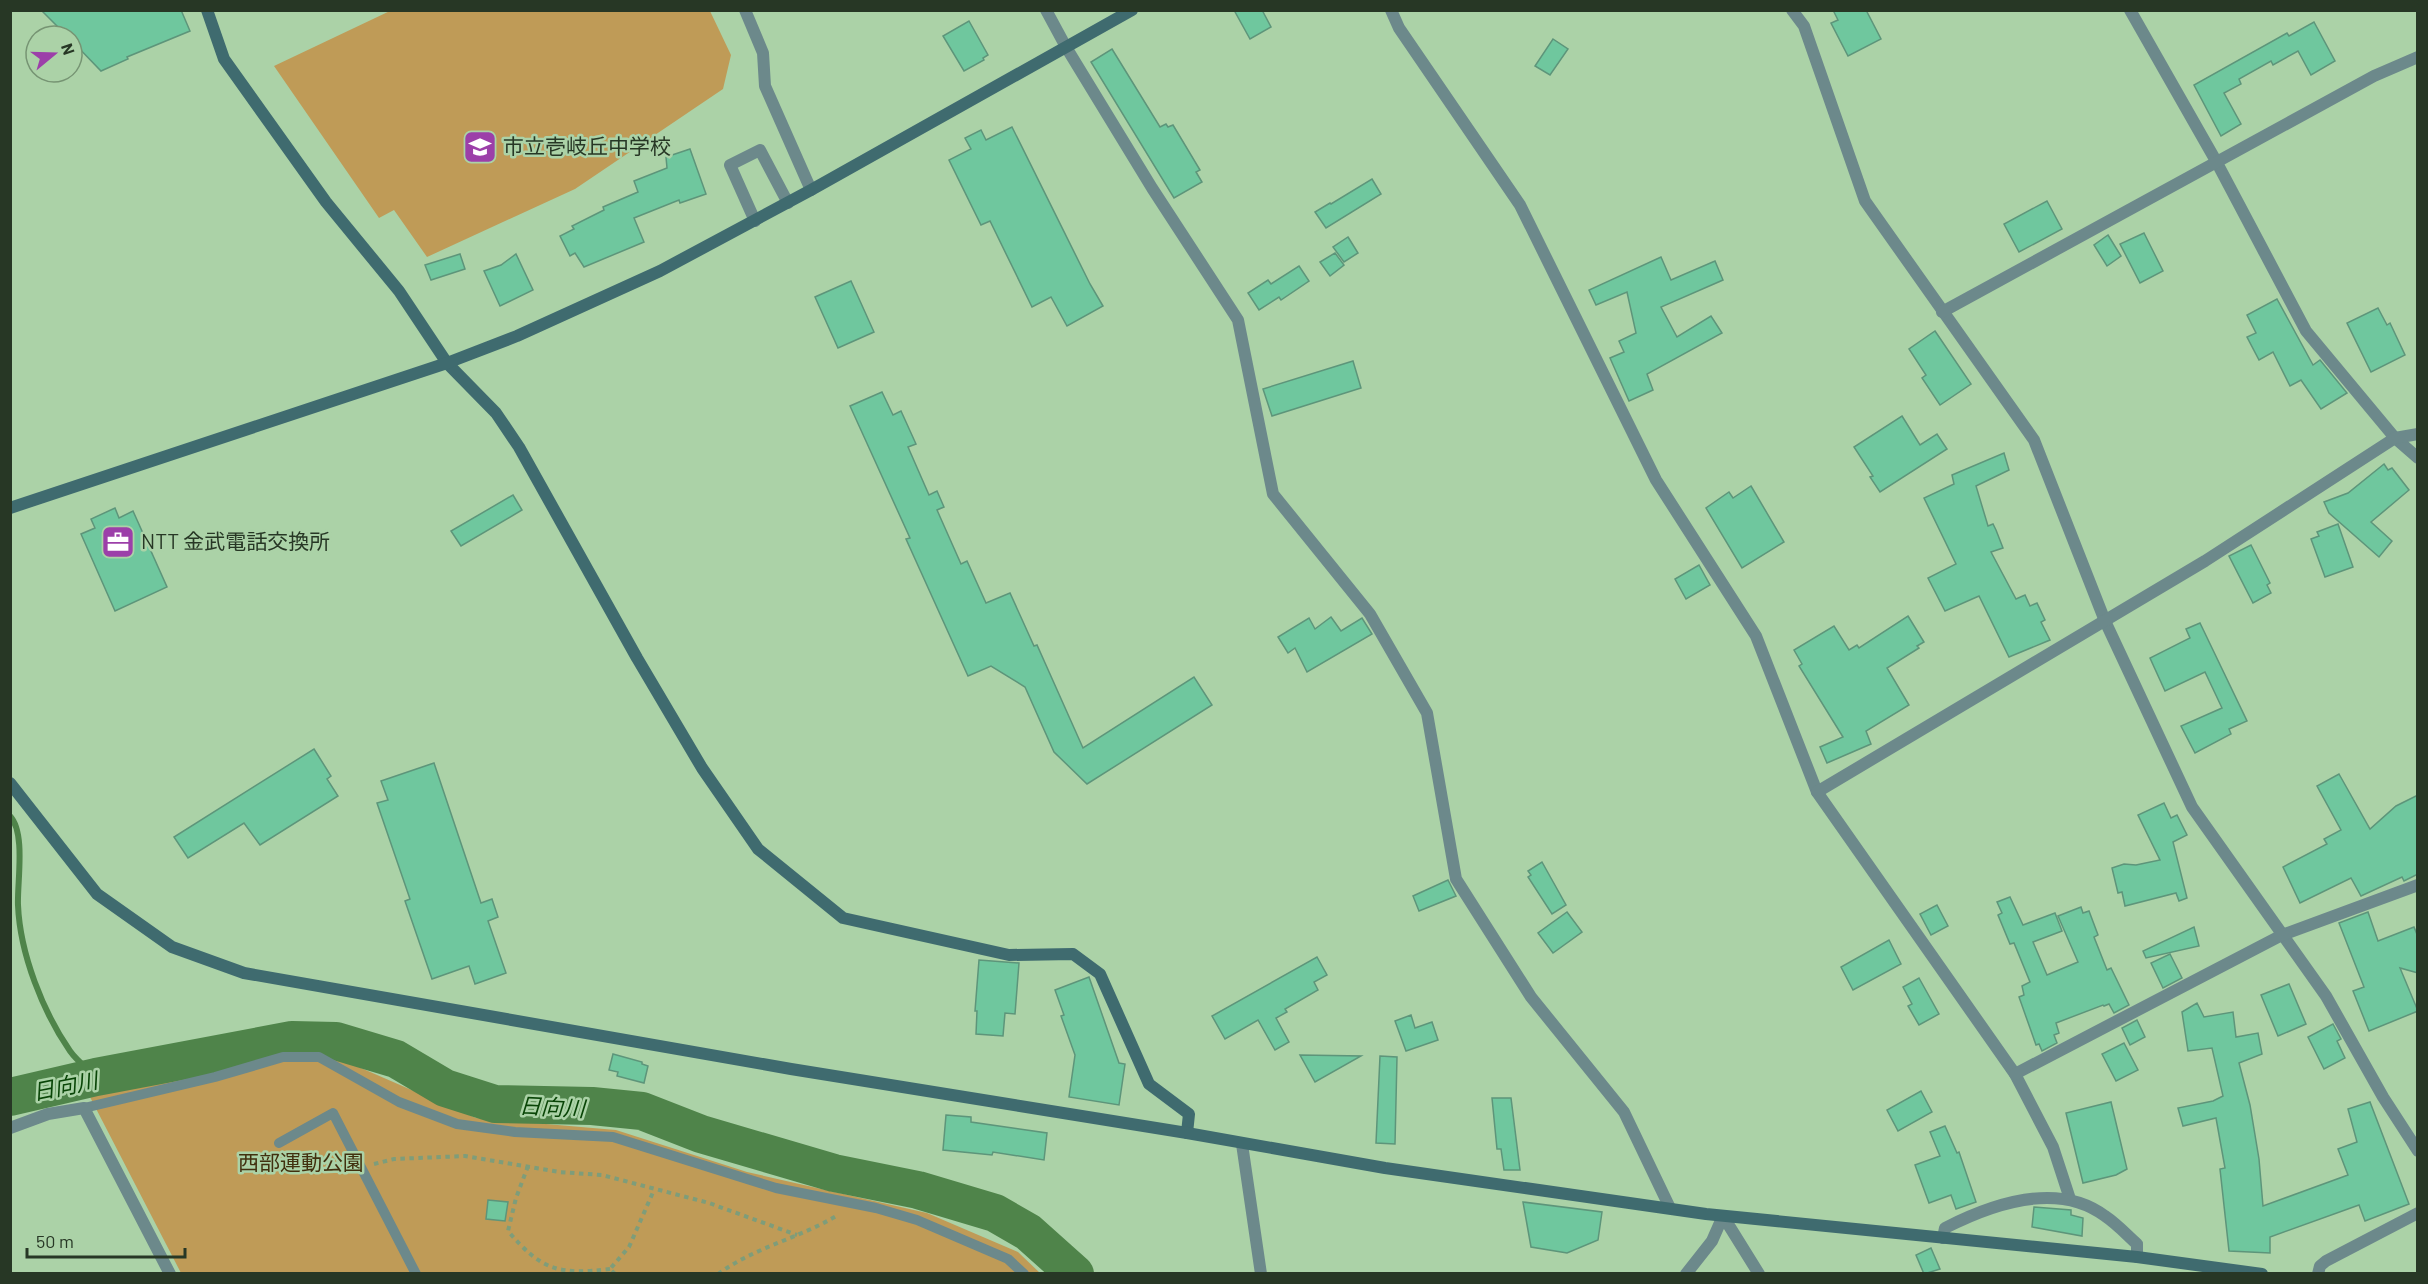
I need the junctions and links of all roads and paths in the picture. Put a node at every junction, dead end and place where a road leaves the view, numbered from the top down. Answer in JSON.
{"nodes":[{"id":1,"x":207,"y":10,"type":"edge"},
{"id":2,"x":745,"y":10,"type":"edge"},
{"id":3,"x":1046,"y":10,"type":"edge"},
{"id":4,"x":1132,"y":10,"type":"edge"},
{"id":5,"x":1391,"y":10,"type":"edge"},
{"id":6,"x":1792,"y":10,"type":"edge"},
{"id":7,"x":2130,"y":10,"type":"edge"},
{"id":8,"x":1066,"y":47,"type":"junction"},
{"id":9,"x":2418,"y":57,"type":"edge"},
{"id":10,"x":2216,"y":161,"type":"junction"},
{"id":11,"x":812,"y":190,"type":"junction"},
{"id":12,"x":788,"y":203,"type":"junction"},
{"id":13,"x":755,"y":221,"type":"junction"},
{"id":14,"x":1942,"y":312,"type":"junction"},
{"id":15,"x":447,"y":363,"type":"junction"},
{"id":16,"x":2418,"y":434,"type":"edge"},
{"id":17,"x":2395,"y":438,"type":"junction"},
{"id":18,"x":2418,"y":458,"type":"edge"},
{"id":19,"x":10,"y":508,"type":"edge"},
{"id":20,"x":2105,"y":621,"type":"junction"},
{"id":21,"x":10,"y":783,"type":"edge"},
{"id":22,"x":1817,"y":792,"type":"junction"},
{"id":23,"x":2418,"y":885,"type":"edge"},
{"id":24,"x":2282,"y":935,"type":"junction"},
{"id":25,"x":2015,"y":1074,"type":"junction"},
{"id":26,"x":84,"y":1108,"type":"junction"},
{"id":27,"x":10,"y":1128,"type":"edge"},
{"id":28,"x":1187,"y":1133,"type":"junction"},
{"id":29,"x":279,"y":1143,"type":"dead end"},
{"id":30,"x":1242,"y":1144,"type":"junction"},
{"id":31,"x":2418,"y":1151,"type":"edge"},
{"id":32,"x":528,"y":1166,"type":"junction"},
{"id":33,"x":361,"y":1167,"type":"junction"},
{"id":34,"x":654,"y":1190,"type":"junction"},
{"id":35,"x":2070,"y":1199,"type":"junction"},
{"id":36,"x":858,"y":1204,"type":"junction"},
{"id":37,"x":1670,"y":1208,"type":"junction"},
{"id":38,"x":2418,"y":1213,"type":"edge"},
{"id":39,"x":1723,"y":1216,"type":"junction"},
{"id":40,"x":797,"y":1235,"type":"junction"},
{"id":41,"x":1942,"y":1238,"type":"junction"},
{"id":42,"x":2137,"y":1257,"type":"junction"},
{"id":43,"x":610,"y":1269,"type":"junction"},
{"id":44,"x":170,"y":1274,"type":"edge"},
{"id":45,"x":416,"y":1274,"type":"edge"},
{"id":46,"x":615,"y":1274,"type":"edge"},
{"id":47,"x":718,"y":1274,"type":"edge"},
{"id":48,"x":1024,"y":1274,"type":"edge"},
{"id":49,"x":1261,"y":1274,"type":"edge"},
{"id":50,"x":1686,"y":1274,"type":"edge"},
{"id":51,"x":1759,"y":1274,"type":"edge"},
{"id":52,"x":2262,"y":1274,"type":"edge"},
{"id":53,"x":2318,"y":1274,"type":"edge"}],
"edges":[{"from":1,"to":15,"type":"street"},
{"from":2,"to":11,"type":"street"},
{"from":3,"to":8,"type":"street"},
{"from":4,"to":8,"type":"street"},
{"from":5,"to":22,"type":"street"},
{"from":6,"to":14,"type":"street"},
{"from":7,"to":10,"type":"street"},
{"from":8,"to":11,"type":"street"},
{"from":8,"to":37,"type":"street"},
{"from":9,"to":10,"type":"street"},
{"from":10,"to":14,"type":"street"},
{"from":10,"to":17,"type":"street"},
{"from":11,"to":12,"type":"street"},
{"from":12,"to":13,"type":"street"},
{"from":12,"to":13,"type":"street"},
{"from":13,"to":15,"type":"street"},
{"from":14,"to":20,"type":"street"},
{"from":15,"to":19,"type":"street"},
{"from":15,"to":28,"type":"street"},
{"from":16,"to":17,"type":"street"},
{"from":17,"to":18,"type":"street"},
{"from":17,"to":20,"type":"street"},
{"from":20,"to":22,"type":"street"},
{"from":20,"to":24,"type":"street"},
{"from":21,"to":28,"type":"street"},
{"from":22,"to":25,"type":"street"},
{"from":23,"to":24,"type":"street"},
{"from":24,"to":25,"type":"street"},
{"from":24,"to":31,"type":"street"},
{"from":25,"to":35,"type":"street"},
{"from":26,"to":27,"type":"street"},
{"from":26,"to":36,"type":"lane"},
{"from":26,"to":44,"type":"street"},
{"from":28,"to":30,"type":"street"},
{"from":29,"to":33,"type":"lane"},
{"from":30,"to":37,"type":"street"},
{"from":30,"to":49,"type":"street"},
{"from":32,"to":33,"type":"path"},
{"from":32,"to":34,"type":"path"},
{"from":32,"to":43,"type":"path"},
{"from":33,"to":45,"type":"lane"},
{"from":34,"to":40,"type":"path"},
{"from":34,"to":43,"type":"path"},
{"from":35,"to":41,"type":"street"},
{"from":35,"to":42,"type":"street"},
{"from":36,"to":40,"type":"path"},
{"from":36,"to":48,"type":"lane"},
{"from":37,"to":39,"type":"street"},
{"from":38,"to":53,"type":"street"},
{"from":39,"to":41,"type":"street"},
{"from":39,"to":50,"type":"street"},
{"from":39,"to":51,"type":"street"},
{"from":40,"to":47,"type":"path"},
{"from":41,"to":42,"type":"street"},
{"from":42,"to":52,"type":"street"},
{"from":43,"to":46,"type":"path"}]}
